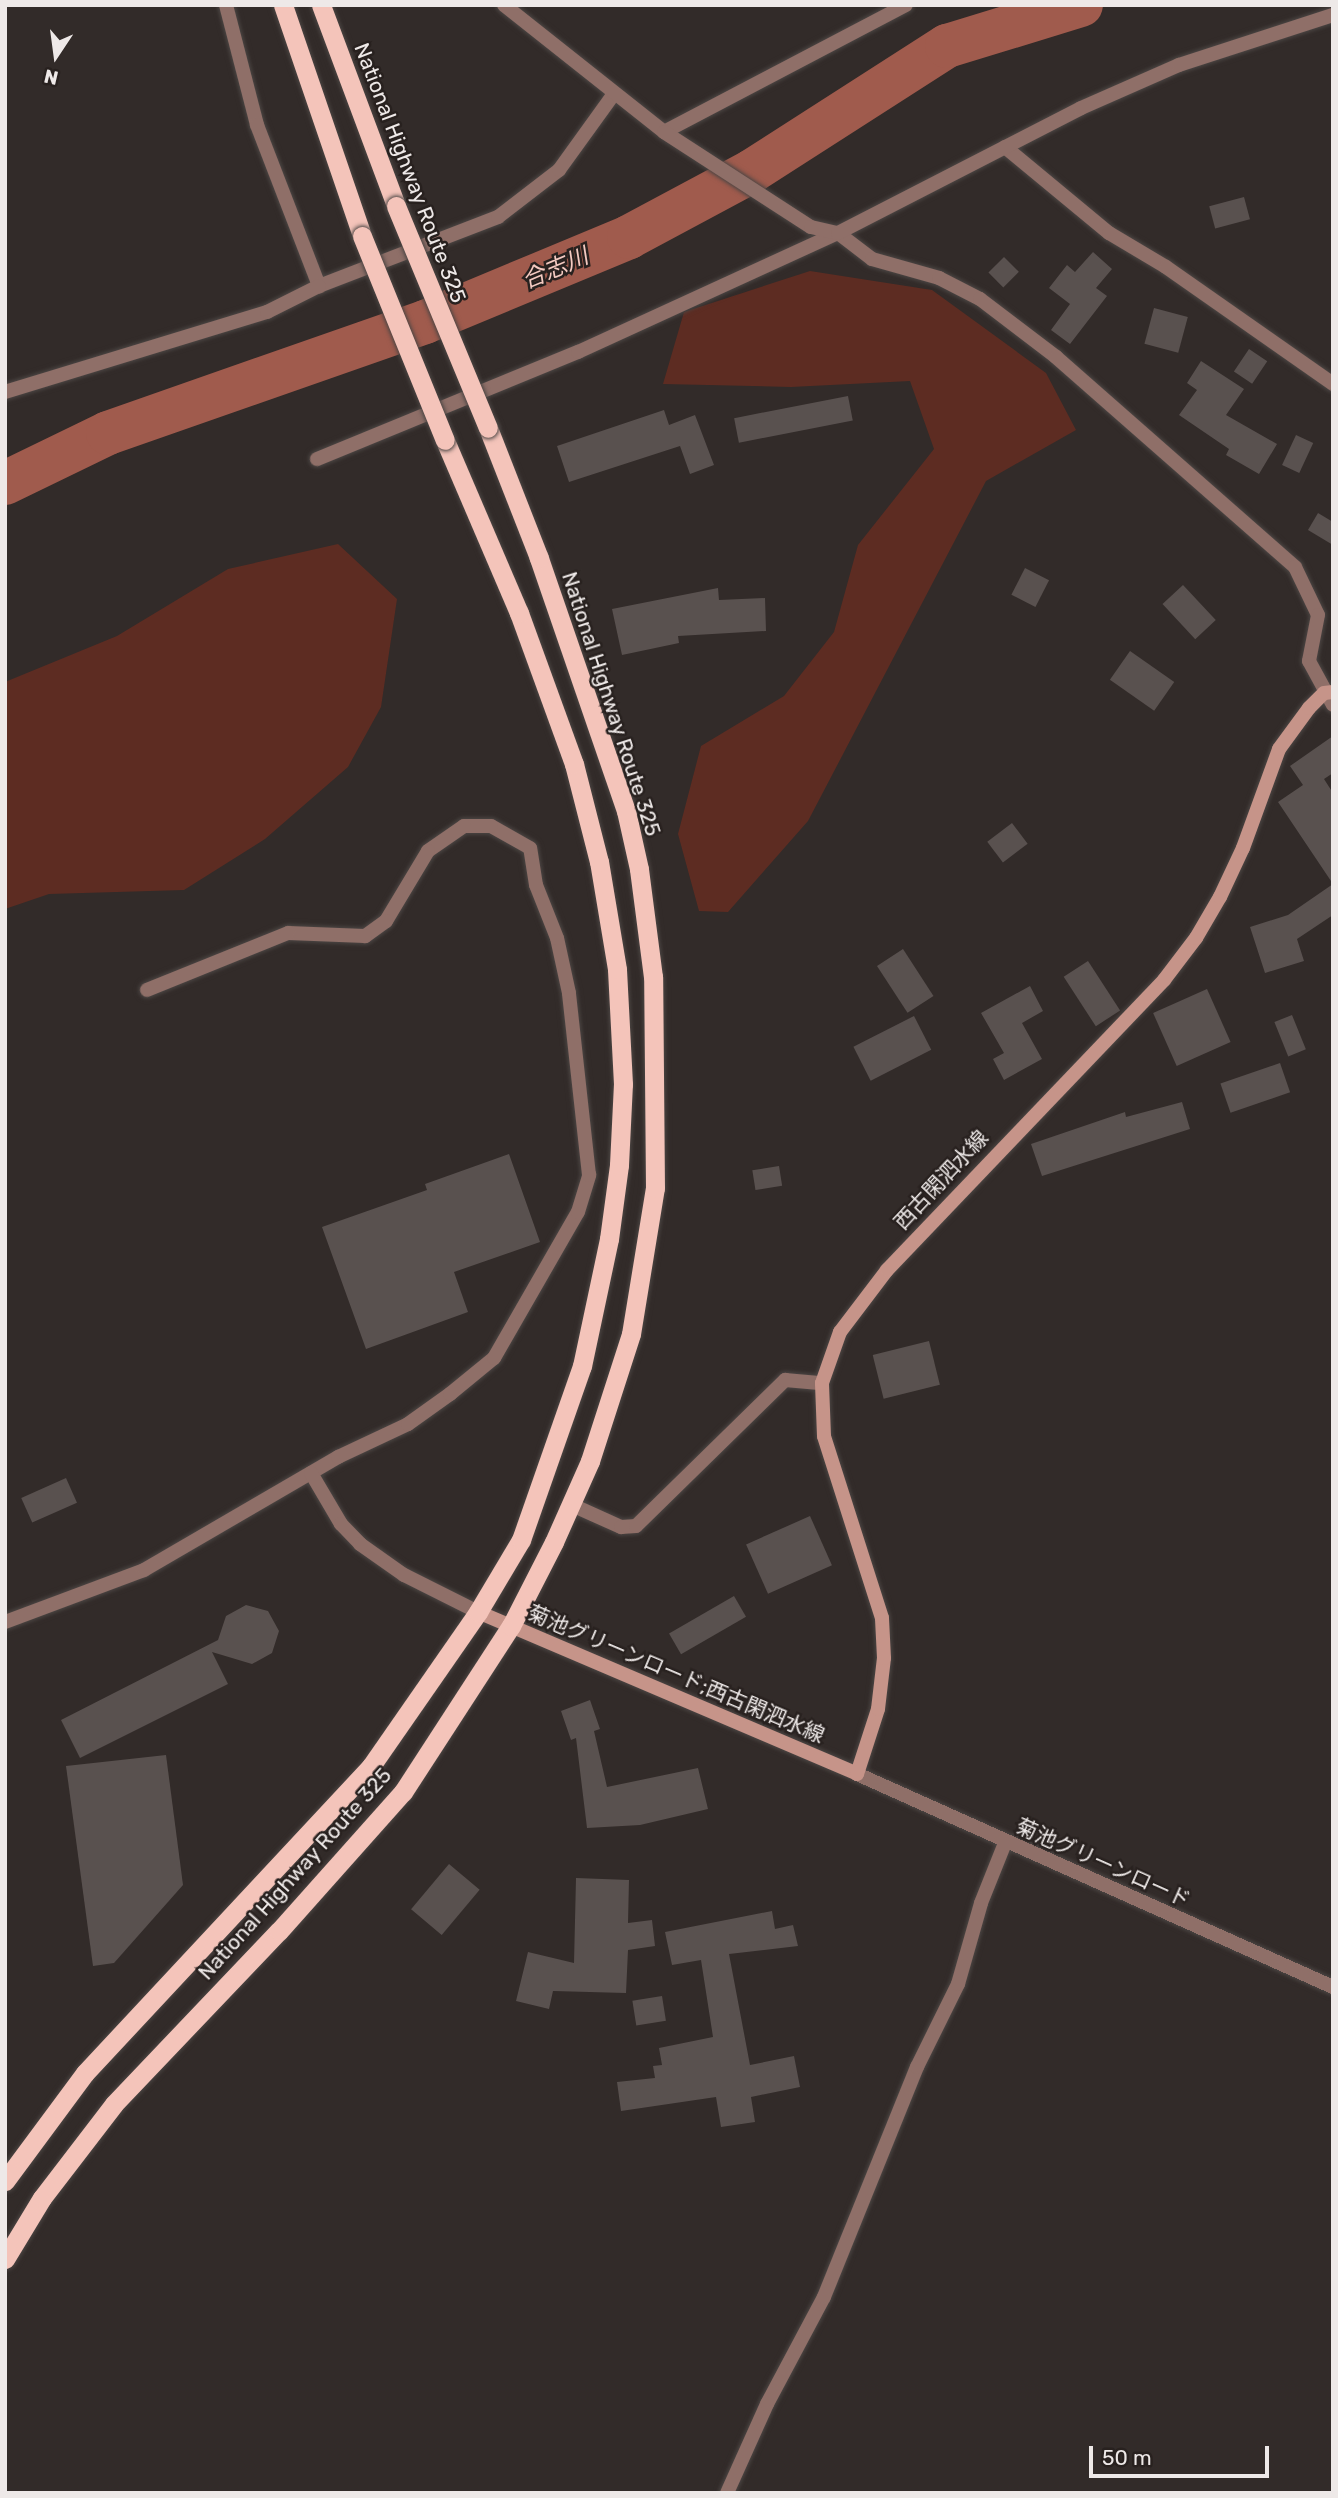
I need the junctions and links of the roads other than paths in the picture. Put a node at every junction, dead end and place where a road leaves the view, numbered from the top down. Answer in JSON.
{"nodes":[{"id":1,"x":226,"y":5,"type":"edge"},
{"id":2,"x":283,"y":5,"type":"edge"},
{"id":3,"x":321,"y":5,"type":"edge"},
{"id":4,"x":505,"y":5,"type":"edge"},
{"id":5,"x":905,"y":5,"type":"edge"},
{"id":6,"x":1333,"y":15,"type":"edge"},
{"id":7,"x":613,"y":95,"type":"junction"},
{"id":8,"x":664,"y":132,"type":"junction"},
{"id":9,"x":1006,"y":147,"type":"junction"},
{"id":10,"x":838,"y":233,"type":"junction"},
{"id":11,"x":319,"y":286,"type":"junction"},
{"id":12,"x":1333,"y":384,"type":"edge"},
{"id":13,"x":5,"y":392,"type":"edge"},
{"id":14,"x":317,"y":459,"type":"dead end"},
{"id":15,"x":1330,"y":697,"type":"edge"},
{"id":16,"x":146,"y":990,"type":"dead end"},
{"id":17,"x":822,"y":1383,"type":"junction"},
{"id":18,"x":311,"y":1473,"type":"junction"},
{"id":19,"x":572,"y":1505,"type":"junction"},
{"id":20,"x":478,"y":1612,"type":"junction"},
{"id":21,"x":5,"y":1622,"type":"edge"},
{"id":22,"x":512,"y":1626,"type":"junction"},
{"id":23,"x":858,"y":1774,"type":"junction"},
{"id":24,"x":1005,"y":1843,"type":"junction"},
{"id":25,"x":1333,"y":1987,"type":"edge"},
{"id":26,"x":5,"y":2181,"type":"edge"},
{"id":27,"x":5,"y":2259,"type":"edge"},
{"id":28,"x":727,"y":2493,"type":"edge"}],
"edges":[{"from":1,"to":11,"type":"street"},
{"from":2,"to":20,"type":"highway","name":"National Highway Route 325","bridge":true},
{"from":3,"to":19,"type":"highway","name":"National Highway Route 325","bridge":true},
{"from":4,"to":7,"type":"street"},
{"from":5,"to":8,"type":"street"},
{"from":6,"to":9,"type":"street"},
{"from":7,"to":8,"type":"street"},
{"from":7,"to":11,"type":"street"},
{"from":8,"to":10,"type":"street"},
{"from":9,"to":10,"type":"street"},
{"from":9,"to":12,"type":"street"},
{"from":10,"to":14,"type":"street"},
{"from":10,"to":15,"type":"street"},
{"from":11,"to":13,"type":"street"},
{"from":15,"to":17,"type":"main road","name":"西古閑泗水線"},
{"from":16,"to":18,"type":"street"},
{"from":17,"to":19,"type":"street"},
{"from":17,"to":23,"type":"main road","name":"西古閑泗水線"},
{"from":18,"to":20,"type":"street"},
{"from":18,"to":21,"type":"street"},
{"from":19,"to":22,"type":"highway","name":"National Highway Route 325"},
{"from":20,"to":22,"type":"main road","name":"菊池グリーンロード;西古閑泗水線"},
{"from":20,"to":26,"type":"highway","name":"National Highway Route 325"},
{"from":22,"to":23,"type":"main road","name":"菊池グリーンロード;西古閑泗水線"},
{"from":22,"to":27,"type":"highway","name":"National Highway Route 325"},
{"from":23,"to":24,"type":"street","name":"菊池グリーンロード"},
{"from":24,"to":25,"type":"street","name":"菊池グリーンロード"},
{"from":24,"to":28,"type":"street"}]}
